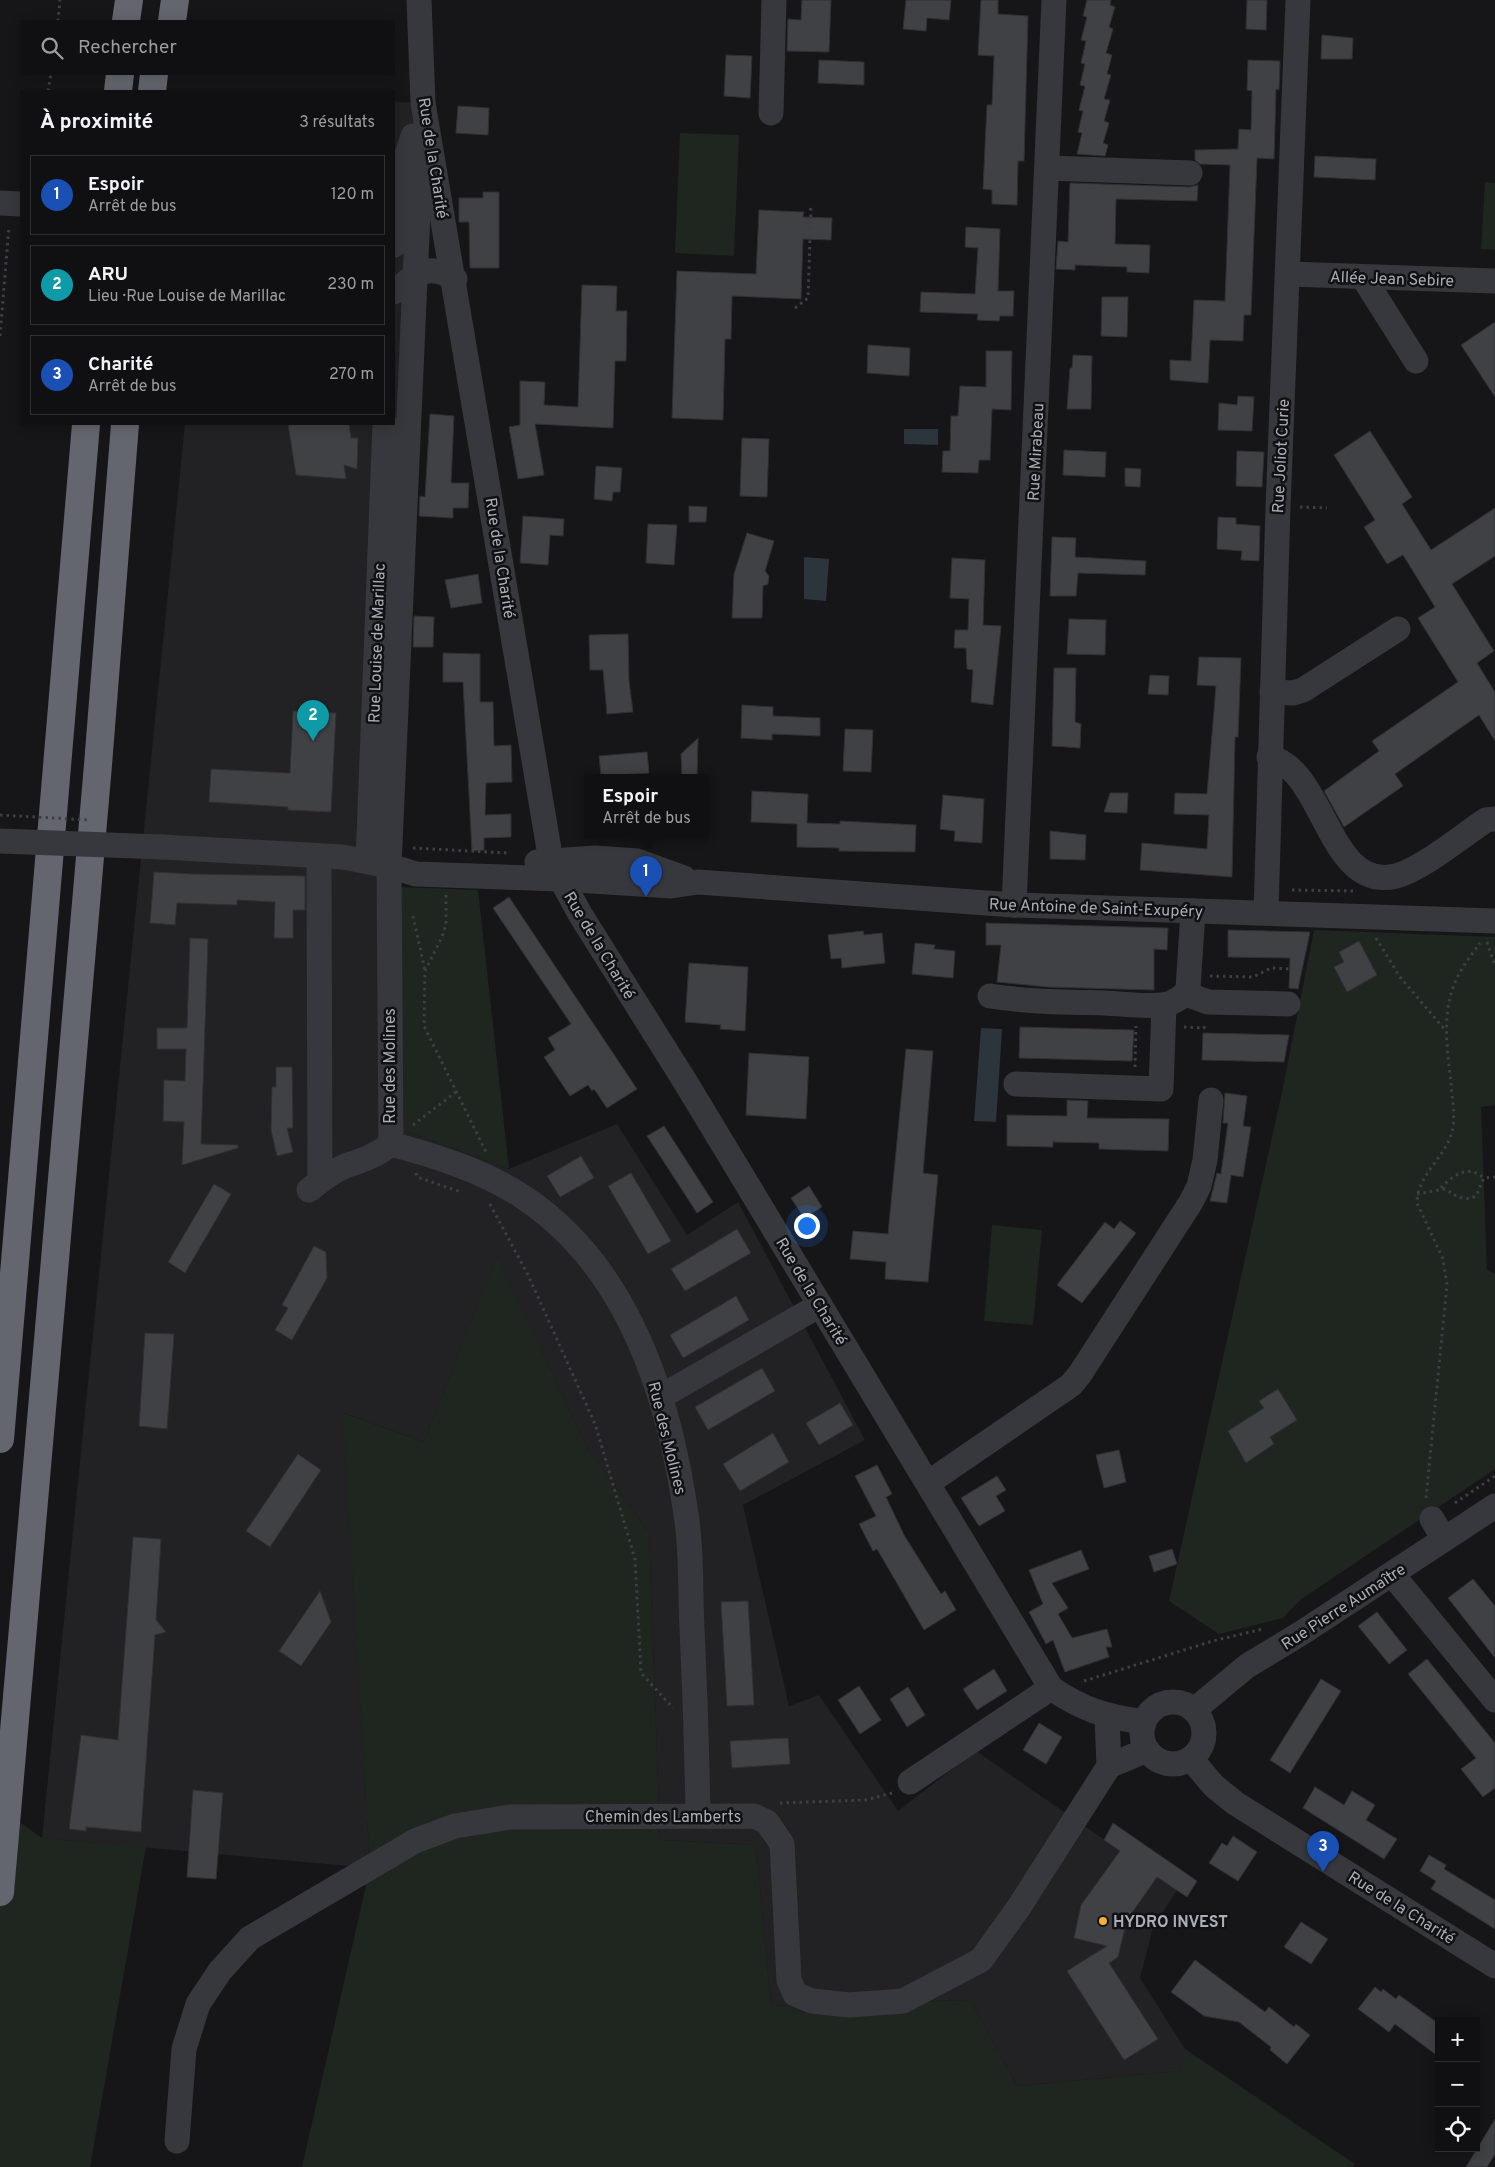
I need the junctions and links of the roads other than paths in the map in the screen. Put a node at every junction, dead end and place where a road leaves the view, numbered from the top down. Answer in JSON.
{"nodes":[{"id":1,"x":129,"y":0,"type":"edge"},
{"id":2,"x":164,"y":0,"type":"edge"},
{"id":3,"x":175,"y":0,"type":"edge"},
{"id":4,"x":419,"y":0,"type":"edge"},
{"id":5,"x":774,"y":0,"type":"edge"},
{"id":6,"x":1054,"y":0,"type":"edge"},
{"id":7,"x":1298,"y":0,"type":"edge"},
{"id":8,"x":126,"y":20,"type":"edge"},
{"id":9,"x":161,"y":20,"type":"edge"},
{"id":10,"x":172,"y":20,"type":"edge"},
{"id":11,"x":120,"y":75,"type":"edge"},
{"id":12,"x":118,"y":90,"type":"edge"},
{"id":13,"x":424,"y":103,"type":"junction"},
{"id":14,"x":771,"y":113,"type":"dead end"},
{"id":15,"x":1048,"y":168,"type":"junction"},
{"id":16,"x":1190,"y":174,"type":"dead end"},
{"id":17,"x":395,"y":232,"type":"edge"},
{"id":18,"x":1289,"y":274,"type":"junction"},
{"id":19,"x":414,"y":275,"type":"junction"},
{"id":20,"x":1363,"y":277,"type":"junction"},
{"id":21,"x":455,"y":279,"type":"junction"},
{"id":22,"x":1495,"y":281,"type":"edge"},
{"id":23,"x":395,"y":291,"type":"edge"},
{"id":24,"x":1416,"y":361,"type":"dead end"},
{"id":25,"x":86,"y":425,"type":"edge"},
{"id":26,"x":125,"y":425,"type":"edge"},
{"id":27,"x":385,"y":425,"type":"edge"},
{"id":28,"x":1398,"y":629,"type":"dead end"},
{"id":29,"x":1272,"y":692,"type":"junction"},
{"id":30,"x":1270,"y":757,"type":"junction"},
{"id":31,"x":1495,"y":819,"type":"edge"},
{"id":32,"x":0,"y":841,"type":"edge"},
{"id":33,"x":318,"y":856,"type":"junction"},
{"id":34,"x":378,"y":864,"type":"junction"},
{"id":35,"x":556,"y":870,"type":"junction"},
{"id":36,"x":1014,"y":905,"type":"junction"},
{"id":37,"x":1193,"y":911,"type":"junction"},
{"id":38,"x":1266,"y":913,"type":"junction"},
{"id":39,"x":1490,"y":929,"type":"edge"},
{"id":40,"x":1187,"y":984,"type":"junction"},
{"id":41,"x":990,"y":996,"type":"dead end"},
{"id":42,"x":1288,"y":1004,"type":"dead end"},
{"id":43,"x":1164,"y":1005,"type":"junction"},
{"id":44,"x":1016,"y":1084,"type":"dead end"},
{"id":45,"x":1211,"y":1100,"type":"dead end"},
{"id":46,"x":391,"y":1144,"type":"junction"},
{"id":47,"x":820,"y":1305,"type":"junction"},
{"id":48,"x":662,"y":1396,"type":"junction"},
{"id":49,"x":0,"y":1439,"type":"edge"},
{"id":50,"x":928,"y":1482,"type":"junction"},
{"id":51,"x":1495,"y":1506,"type":"edge"},
{"id":52,"x":1392,"y":1574,"type":"junction"},
{"id":53,"x":1053,"y":1689,"type":"junction"},
{"id":54,"x":1495,"y":1700,"type":"edge"},
{"id":55,"x":1194,"y":1710,"type":"junction"},
{"id":56,"x":1107,"y":1717,"type":"junction"},
{"id":57,"x":1144,"y":1722,"type":"junction"},
{"id":58,"x":1147,"y":1750,"type":"junction"},
{"id":59,"x":1191,"y":1759,"type":"junction"},
{"id":60,"x":1109,"y":1766,"type":"junction"},
{"id":61,"x":910,"y":1782,"type":"road end"},
{"id":62,"x":698,"y":1816,"type":"junction"},
{"id":63,"x":0,"y":1892,"type":"edge"},
{"id":64,"x":1495,"y":1966,"type":"edge"},
{"id":65,"x":177,"y":2141,"type":"dead end"}],
"edges":[{"from":1,"to":8,"type":"highway"},
{"from":2,"to":9,"type":"highway"},
{"from":3,"to":10,"type":"highway"},
{"from":4,"to":13,"type":"street","name":"Rue de la Charité"},
{"from":5,"to":14,"type":"street"},
{"from":6,"to":15,"type":"street","name":"Rue Mirabeau"},
{"from":7,"to":18,"type":"street","name":"Rue Joliot Curie"},
{"from":11,"to":12,"type":"highway"},
{"from":13,"to":17,"type":"street"},
{"from":13,"to":19,"type":"street"},
{"from":13,"to":21,"type":"street","name":"Rue de la Charité"},
{"from":15,"to":16,"type":"street"},
{"from":15,"to":36,"type":"street","name":"Rue Mirabeau"},
{"from":18,"to":20,"type":"street","name":"Allée Jean Sebire"},
{"from":18,"to":29,"type":"street","name":"Rue Joliot Curie"},
{"from":19,"to":21,"type":"street"},
{"from":19,"to":23,"type":"street"},
{"from":19,"to":34,"type":"street"},
{"from":20,"to":22,"type":"street","name":"Allée Jean Sebire"},
{"from":20,"to":24,"type":"street"},
{"from":21,"to":35,"type":"street","name":"Rue de la Charité"},
{"from":25,"to":49,"type":"highway"},
{"from":26,"to":63,"type":"highway"},
{"from":27,"to":34,"type":"street","name":"Rue Louise de Marillac"},
{"from":28,"to":29,"type":"street"},
{"from":29,"to":30,"type":"street","name":"Rue Joliot Curie"},
{"from":30,"to":31,"type":"street"},
{"from":30,"to":38,"type":"street","name":"Rue Joliot Curie"},
{"from":32,"to":33,"type":"street","name":"Rue Antoine de Saint-Exupéry","bridge":true},
{"from":33,"to":34,"type":"street","name":"Rue Antoine de Saint-Exupéry"},
{"from":33,"to":46,"type":"street"},
{"from":34,"to":35,"type":"street","name":"Rue Antoine de Saint-Exupéry"},
{"from":34,"to":35,"type":"street","name":"Rue Antoine de Saint-Exupéry"},
{"from":34,"to":46,"type":"street","name":"Rue des Molines"},
{"from":35,"to":36,"type":"street","name":"Rue Antoine de Saint-Exupéry"},
{"from":35,"to":47,"type":"street","name":"Rue de la Charité"},
{"from":36,"to":37,"type":"street","name":"Rue Antoine de Saint-Exupéry"},
{"from":37,"to":38,"type":"street","name":"Rue Antoine de Saint-Exupéry"},
{"from":37,"to":40,"type":"street"},
{"from":38,"to":39,"type":"street","name":"Rue Antoine de Saint-Exupéry"},
{"from":40,"to":42,"type":"street"},
{"from":40,"to":43,"type":"street"},
{"from":41,"to":43,"type":"street"},
{"from":43,"to":44,"type":"street"},
{"from":45,"to":50,"type":"street"},
{"from":46,"to":48,"type":"street","name":"Rue des Molines"},
{"from":47,"to":48,"type":"street"},
{"from":47,"to":50,"type":"street","name":"Rue de la Charité"},
{"from":48,"to":62,"type":"street","name":"Rue des Molines"},
{"from":50,"to":53,"type":"street","name":"Rue de la Charité"},
{"from":51,"to":52,"type":"street","name":"Rue Pierre Aumaître"},
{"from":52,"to":54,"type":"street"},
{"from":52,"to":55,"type":"street","name":"Rue Pierre Aumaître"},
{"from":53,"to":56,"type":"street","name":"Rue de la Charité"},
{"from":53,"to":61,"type":"street"},
{"from":55,"to":57,"type":"street"},
{"from":55,"to":59,"type":"street"},
{"from":56,"to":57,"type":"street","name":"Rue de la Charité"},
{"from":56,"to":60,"type":"street"},
{"from":57,"to":58,"type":"street"},
{"from":58,"to":59,"type":"street"},
{"from":58,"to":60,"type":"street"},
{"from":59,"to":64,"type":"street","name":"Rue de la Charité"},
{"from":60,"to":62,"type":"street","name":"Chemin des Lamberts"},
{"from":62,"to":65,"type":"street","name":"Chemin des Lamberts"}]}
